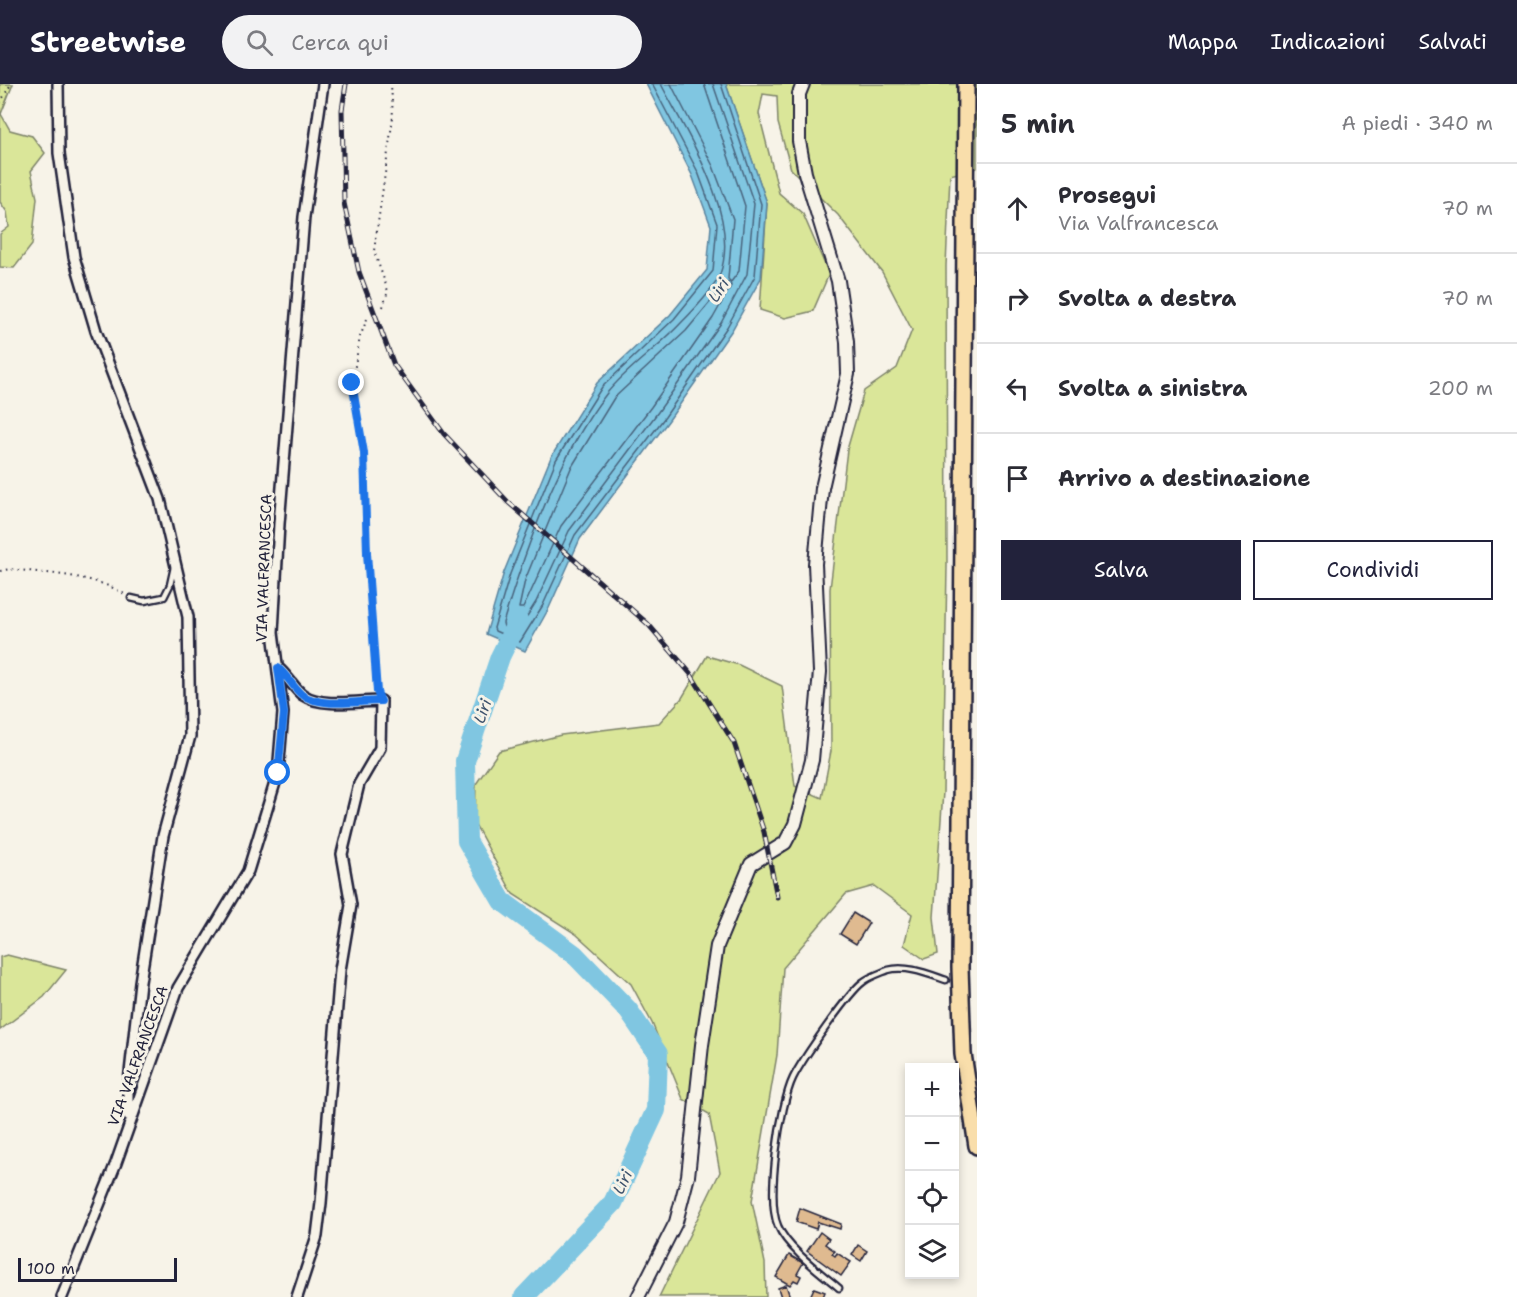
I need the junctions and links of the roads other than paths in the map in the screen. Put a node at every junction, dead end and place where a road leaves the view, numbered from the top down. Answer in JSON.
{"nodes":[{"id":1,"x":58,"y":84,"type":"edge"},
{"id":2,"x":323,"y":84,"type":"edge"},
{"id":3,"x":803,"y":84,"type":"edge"},
{"id":4,"x":966,"y":84,"type":"edge"},
{"id":5,"x":175,"y":562,"type":"junction"},
{"id":6,"x":131,"y":598,"type":"road end"},
{"id":7,"x":278,"y":668,"type":"junction"},
{"id":8,"x":946,"y":980,"type":"dead end"},
{"id":9,"x":129,"y":1125,"type":"junction"},
{"id":10,"x":977,"y":1146,"type":"edge"},
{"id":11,"x":839,"y":1288,"type":"dead end"},
{"id":12,"x":62,"y":1297,"type":"edge"},
{"id":13,"x":297,"y":1297,"type":"edge"},
{"id":14,"x":638,"y":1297,"type":"edge"}],
"edges":[{"from":1,"to":5,"type":"street"},
{"from":2,"to":7,"type":"street","name":"VIA VALFRANCESCA"},
{"from":3,"to":14,"type":"main road"},
{"from":4,"to":10,"type":"highway"},
{"from":5,"to":6,"type":"lane"},
{"from":5,"to":9,"type":"street"},
{"from":7,"to":9,"type":"street","name":"VIA VALFRANCESCA"},
{"from":7,"to":13,"type":"street"},
{"from":8,"to":11,"type":"lane"},
{"from":9,"to":12,"type":"street","name":"VIA VALFRANCESCA"}]}
